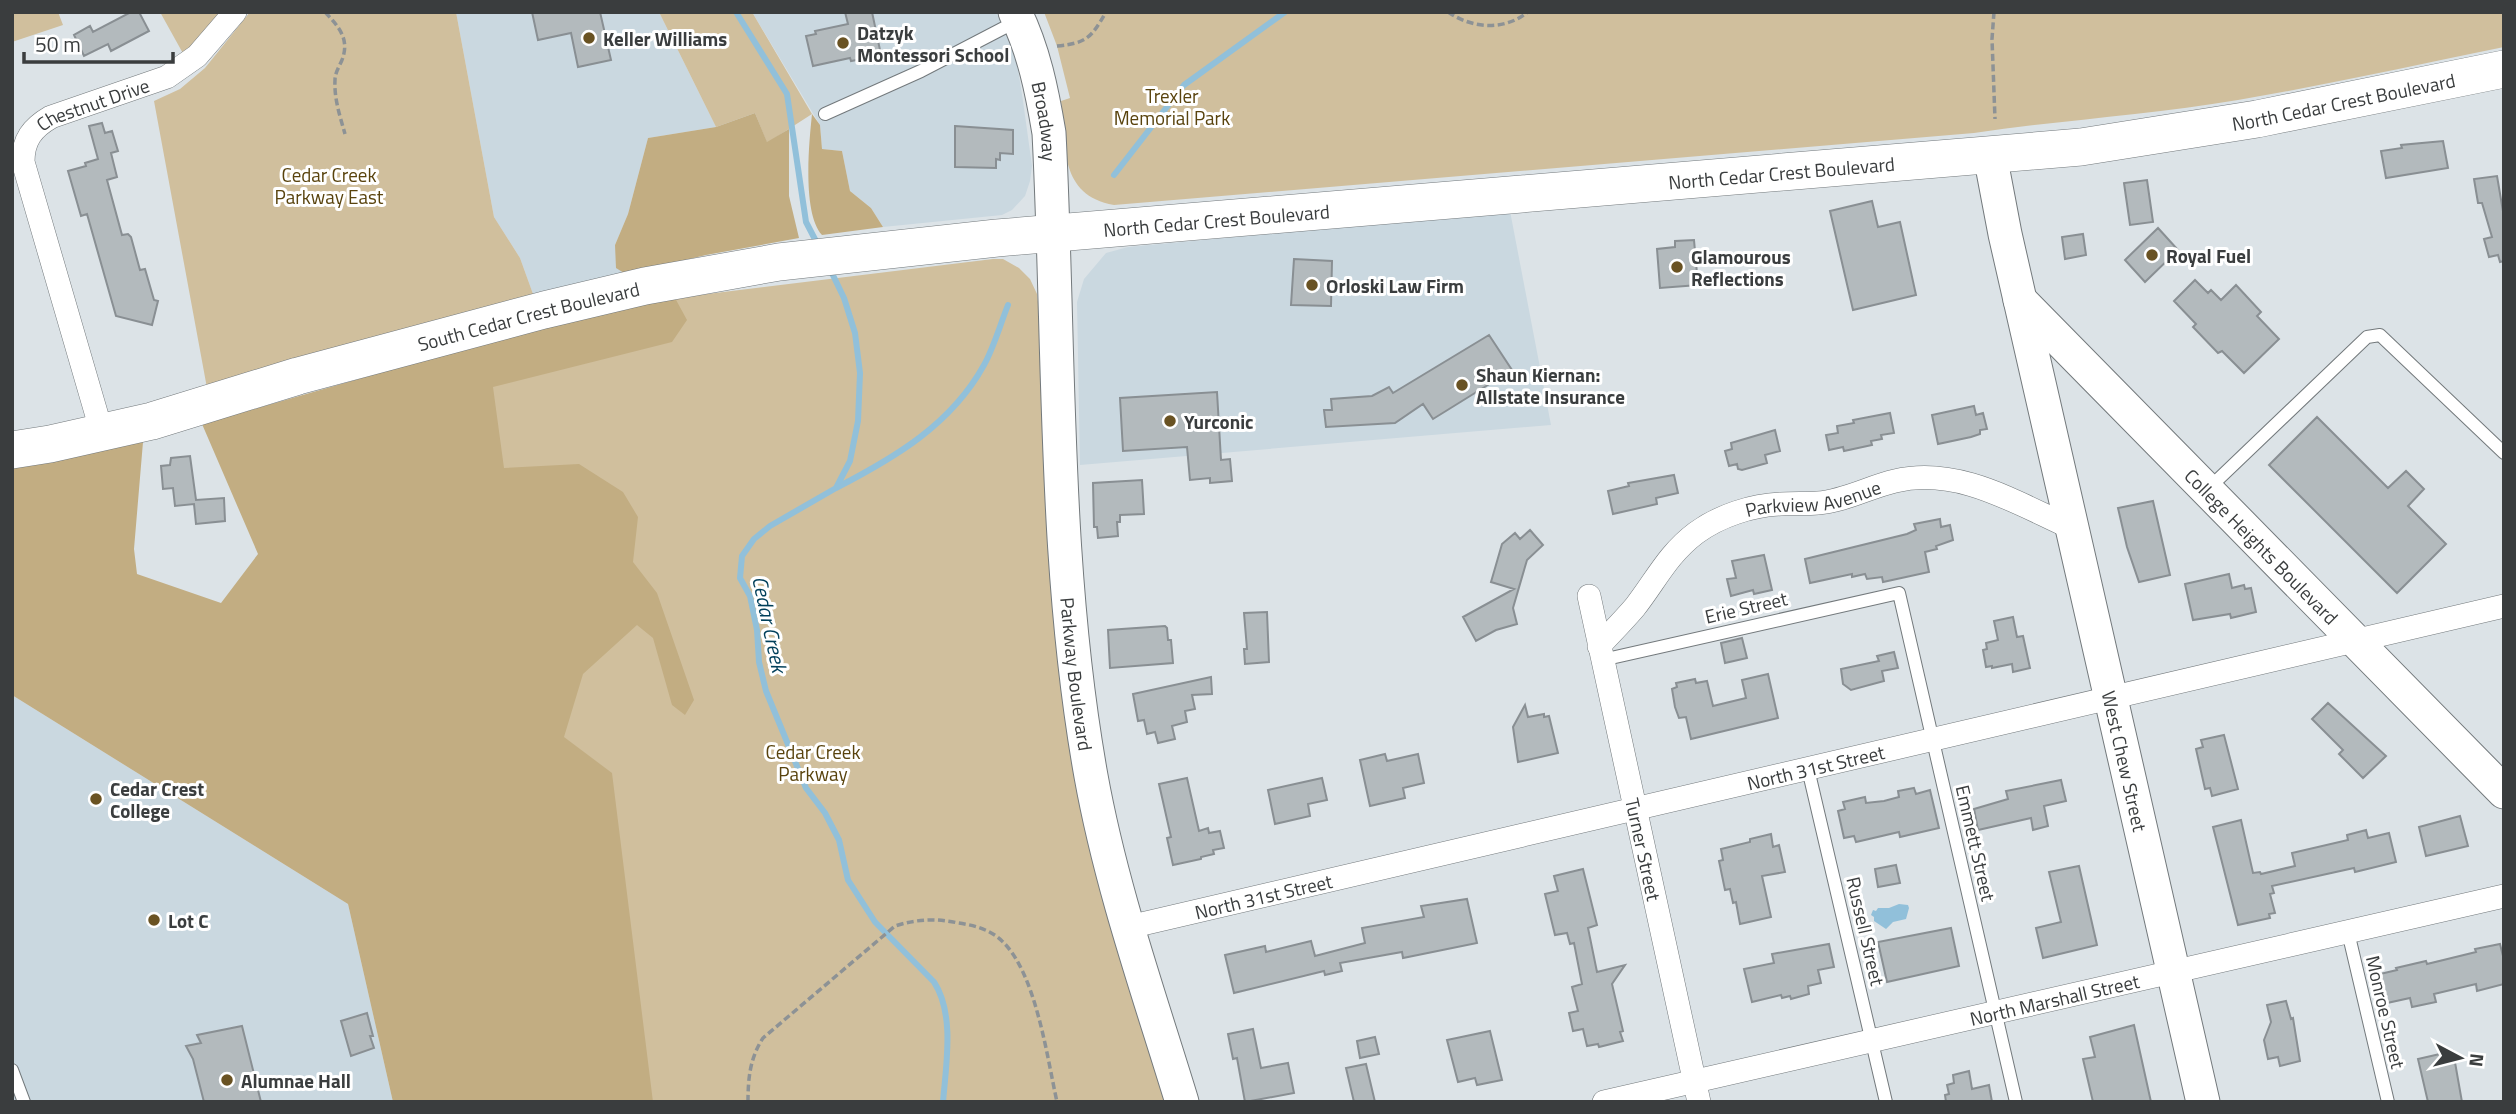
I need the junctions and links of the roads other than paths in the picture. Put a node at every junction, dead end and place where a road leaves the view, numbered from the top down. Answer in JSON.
{"nodes":[{"id":1,"x":235,"y":12,"type":"edge"},
{"id":2,"x":1017,"y":16,"type":"edge"},
{"id":3,"x":2504,"y":69,"type":"edge"},
{"id":4,"x":825,"y":114,"type":"dead end"},
{"id":5,"x":1990,"y":155,"type":"junction"},
{"id":6,"x":1053,"y":233,"type":"junction"},
{"id":7,"x":2020,"y":300,"type":"junction"},
{"id":8,"x":2075,"y":356,"type":"junction"},
{"id":9,"x":2047,"y":421,"type":"junction"},
{"id":10,"x":102,"y":433,"type":"junction"},
{"id":11,"x":12,"y":450,"type":"edge"},
{"id":12,"x":2504,"y":453,"type":"edge"},
{"id":13,"x":2207,"y":490,"type":"junction"},
{"id":14,"x":2072,"y":528,"type":"junction"},
{"id":15,"x":1899,"y":593,"type":"joint"},
{"id":16,"x":1589,"y":596,"type":"dead end"},
{"id":17,"x":2504,"y":606,"type":"edge"},
{"id":18,"x":2356,"y":642,"type":"junction"},
{"id":19,"x":1601,"y":653,"type":"junction"},
{"id":20,"x":2111,"y":699,"type":"junction"},
{"id":21,"x":1933,"y":740,"type":"junction"},
{"id":22,"x":1808,"y":769,"type":"junction"},
{"id":23,"x":2494,"y":778,"type":"edge"},
{"id":24,"x":1634,"y":808,"type":"junction"},
{"id":25,"x":2504,"y":896,"type":"edge"},
{"id":26,"x":1129,"y":927,"type":"junction"},
{"id":27,"x":2348,"y":932,"type":"junction"},
{"id":28,"x":2174,"y":972,"type":"junction"},
{"id":29,"x":1996,"y":1012,"type":"junction"},
{"id":30,"x":1872,"y":1041,"type":"junction"},
{"id":31,"x":12,"y":1070,"type":"edge"},
{"id":32,"x":1697,"y":1091,"type":"edge"},
{"id":33,"x":24,"y":1102,"type":"edge"},
{"id":34,"x":1182,"y":1102,"type":"edge"},
{"id":35,"x":1604,"y":1102,"type":"edge"},
{"id":36,"x":1886,"y":1102,"type":"edge"},
{"id":37,"x":2016,"y":1102,"type":"edge"},
{"id":38,"x":2203,"y":1102,"type":"edge"},
{"id":39,"x":2388,"y":1102,"type":"edge"}],
"edges":[{"from":1,"to":10,"type":"street","name":"Chestnut Drive"},
{"from":2,"to":4,"type":"lane"},
{"from":2,"to":6,"type":"street","name":"Broadway"},
{"from":3,"to":5,"type":"main road","name":"North Cedar Crest Boulevard"},
{"from":5,"to":6,"type":"main road","name":"North Cedar Crest Boulevard"},
{"from":5,"to":7,"type":"street","name":"West Chew Street"},
{"from":6,"to":10,"type":"main road","name":"South Cedar Crest Boulevard"},
{"from":6,"to":26,"type":"street","name":"Parkway Boulevard"},
{"from":7,"to":8,"type":"street","name":"College Heights Boulevard"},
{"from":7,"to":9,"type":"street","name":"West Chew Street"},
{"from":8,"to":9,"type":"street","name":"West Chew Street"},
{"from":8,"to":13,"type":"street","name":"College Heights Boulevard"},
{"from":9,"to":14,"type":"street","name":"West Chew Street"},
{"from":10,"to":11,"type":"main road","name":"South Cedar Crest Boulevard"},
{"from":12,"to":13,"type":"lane"},
{"from":13,"to":18,"type":"street","name":"College Heights Boulevard"},
{"from":14,"to":19,"type":"street","name":"Parkview Avenue"},
{"from":14,"to":20,"type":"street","name":"West Chew Street"},
{"from":15,"to":19,"type":"lane","name":"Erie Street"},
{"from":15,"to":21,"type":"lane","name":"Emmett Street"},
{"from":16,"to":19,"type":"street","name":"Turner Street"},
{"from":17,"to":18,"type":"street","name":"North 31st Street"},
{"from":18,"to":20,"type":"street","name":"North 31st Street"},
{"from":18,"to":23,"type":"street","name":"College Heights Boulevard"},
{"from":19,"to":24,"type":"street","name":"Turner Street"},
{"from":20,"to":21,"type":"street","name":"North 31st Street"},
{"from":20,"to":28,"type":"street","name":"West Chew Street"},
{"from":21,"to":22,"type":"street","name":"North 31st Street"},
{"from":21,"to":29,"type":"lane","name":"Emmett Street"},
{"from":22,"to":24,"type":"street","name":"North 31st Street"},
{"from":22,"to":30,"type":"lane","name":"Russell Street"},
{"from":24,"to":26,"type":"street","name":"North 31st Street"},
{"from":24,"to":32,"type":"street","name":"Turner Street"},
{"from":25,"to":27,"type":"street","name":"North Marshall Street"},
{"from":26,"to":34,"type":"street","name":"Parkway Boulevard"},
{"from":27,"to":28,"type":"street","name":"North Marshall Street"},
{"from":27,"to":39,"type":"lane","name":"Monroe Street"},
{"from":28,"to":29,"type":"street","name":"North Marshall Street"},
{"from":28,"to":38,"type":"street","name":"West Chew Street"},
{"from":29,"to":30,"type":"street","name":"North Marshall Street"},
{"from":29,"to":37,"type":"lane","name":"Emmett Street"},
{"from":30,"to":32,"type":"street","name":"North Marshall Street"},
{"from":30,"to":36,"type":"lane","name":"Russell Street"},
{"from":31,"to":33,"type":"lane"},
{"from":32,"to":35,"type":"street","name":"North Marshall Street"}]}
